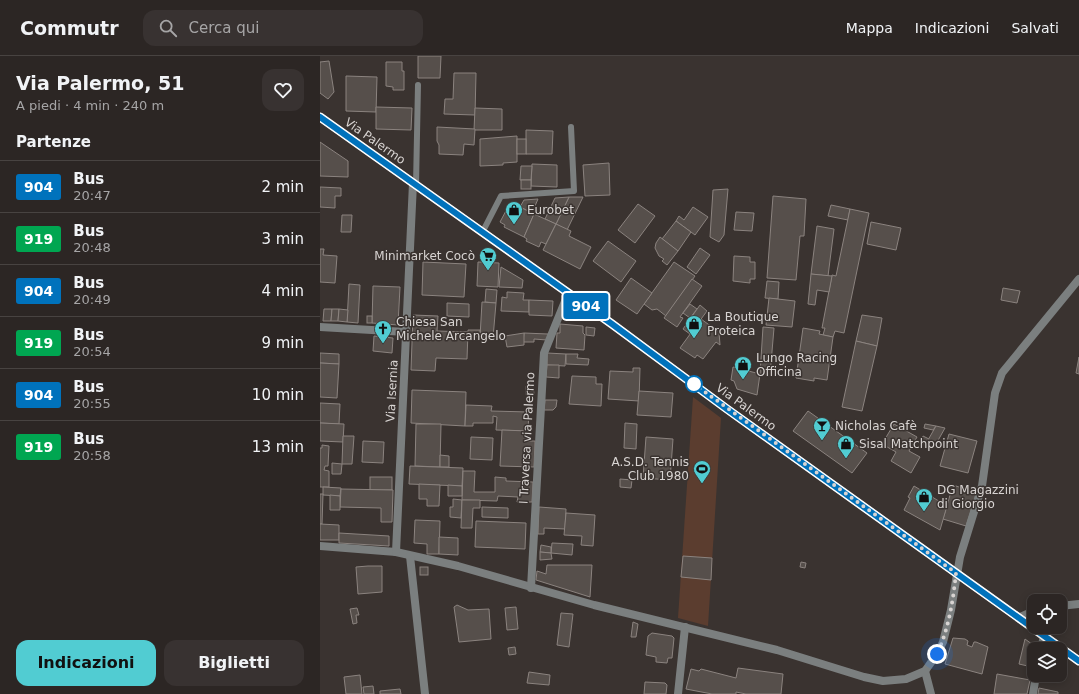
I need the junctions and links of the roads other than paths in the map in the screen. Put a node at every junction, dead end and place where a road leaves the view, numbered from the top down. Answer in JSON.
{"nodes":[{"id":1,"x":418,"y":85,"type":"dead end"},
{"id":2,"x":320,"y":117,"type":"edge"},
{"id":3,"x":571,"y":126,"type":"dead end"},
{"id":4,"x":414,"y":184,"type":"junction"},
{"id":5,"x":482,"y":233,"type":"junction"},
{"id":6,"x":1079,"y":279,"type":"edge"},
{"id":7,"x":568,"y":294,"type":"junction"},
{"id":8,"x":320,"y":327,"type":"edge"},
{"id":9,"x":406,"y":332,"type":"junction"},
{"id":10,"x":320,"y":546,"type":"edge"},
{"id":11,"x":396,"y":552,"type":"junction"},
{"id":12,"x":410,"y":556,"type":"junction"},
{"id":13,"x":956,"y":573,"type":"junction"},
{"id":14,"x":531,"y":588,"type":"junction"},
{"id":15,"x":1079,"y":604,"type":"edge"},
{"id":16,"x":1067,"y":605,"type":"edge"},
{"id":17,"x":1027,"y":614,"type":"edge"},
{"id":18,"x":1018,"y":618,"type":"junction"},
{"id":19,"x":685,"y":626,"type":"junction"},
{"id":20,"x":1044,"y":636,"type":"junction"},
{"id":21,"x":1043,"y":642,"type":"edge"},
{"id":22,"x":1079,"y":661,"type":"edge"},
{"id":23,"x":925,"y":671,"type":"junction"},
{"id":24,"x":1035,"y":682,"type":"edge"},
{"id":25,"x":425,"y":694,"type":"edge"},
{"id":26,"x":678,"y":694,"type":"edge"},
{"id":27,"x":931,"y":694,"type":"edge"},
{"id":28,"x":1033,"y":694,"type":"edge"}],
"edges":[{"from":1,"to":4,"type":"lane","name":"Via Palermo"},
{"from":2,"to":4,"type":"main road","name":"Via Palermo"},
{"from":3,"to":5,"type":"lane"},
{"from":4,"to":5,"type":"main road","name":"Via Palermo"},
{"from":4,"to":9,"type":"street","name":"Via Isernia"},
{"from":5,"to":7,"type":"main road","name":"Via Palermo"},
{"from":6,"to":13,"type":"street"},
{"from":7,"to":13,"type":"main road","name":"Via Palermo"},
{"from":7,"to":14,"type":"street","name":"I Traversa via Palermo"},
{"from":8,"to":9,"type":"street"},
{"from":9,"to":11,"type":"street","name":"Via Isernia"},
{"from":10,"to":11,"type":"street"},
{"from":11,"to":12,"type":"street"},
{"from":12,"to":14,"type":"street"},
{"from":12,"to":25,"type":"street"},
{"from":13,"to":18,"type":"main road","name":"Via Palermo"},
{"from":13,"to":23,"type":"street"},
{"from":14,"to":19,"type":"street"},
{"from":15,"to":16,"type":"street"},
{"from":17,"to":18,"type":"street"},
{"from":18,"to":20,"type":"main road","name":"Via Palermo"},
{"from":19,"to":23,"type":"street"},
{"from":19,"to":26,"type":"street"},
{"from":20,"to":21,"type":"street"},
{"from":20,"to":22,"type":"main road","name":"Via Palermo"},
{"from":23,"to":27,"type":"street"},
{"from":24,"to":28,"type":"street"}]}
